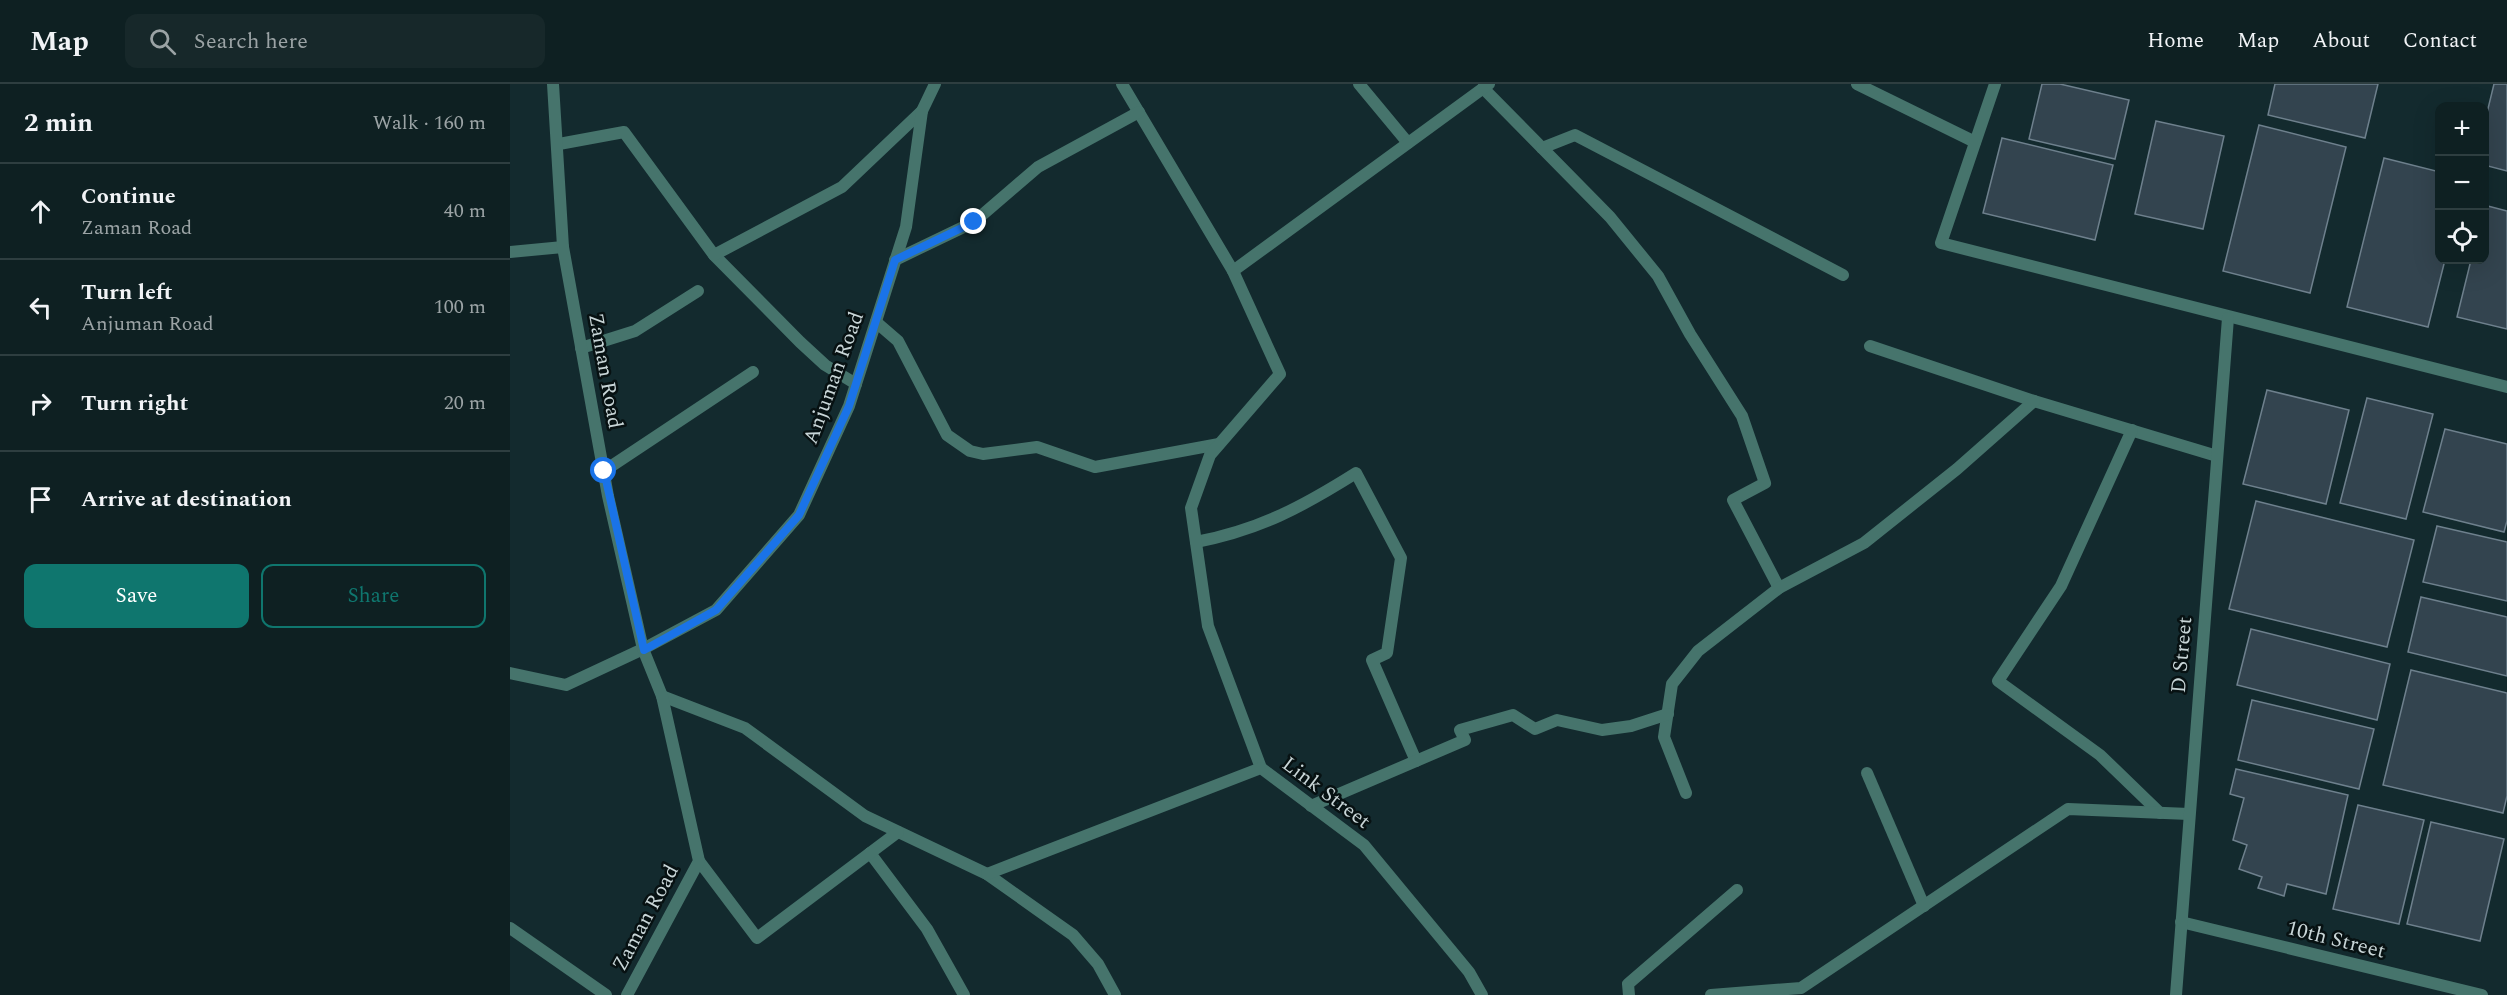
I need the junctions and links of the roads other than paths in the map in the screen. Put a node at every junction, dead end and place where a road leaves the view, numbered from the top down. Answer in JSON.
{"nodes":[{"id":1,"x":553,"y":84,"type":"edge"},
{"id":2,"x":935,"y":84,"type":"edge"},
{"id":3,"x":1122,"y":84,"type":"edge"},
{"id":4,"x":1359,"y":84,"type":"edge"},
{"id":5,"x":1857,"y":84,"type":"edge"},
{"id":6,"x":1995,"y":84,"type":"edge"},
{"id":7,"x":1486,"y":86,"type":"edge"},
{"id":8,"x":922,"y":111,"type":"junction"},
{"id":9,"x":1139,"y":112,"type":"junction"},
{"id":10,"x":1975,"y":142,"type":"junction"},
{"id":11,"x":1408,"y":143,"type":"junction"},
{"id":12,"x":559,"y":144,"type":"junction"},
{"id":13,"x":1542,"y":148,"type":"junction"},
{"id":14,"x":563,"y":247,"type":"junction"},
{"id":15,"x":510,"y":252,"type":"edge"},
{"id":16,"x":714,"y":255,"type":"junction"},
{"id":17,"x":895,"y":260,"type":"junction"},
{"id":18,"x":1233,"y":272,"type":"junction"},
{"id":19,"x":1843,"y":275,"type":"dead end"},
{"id":20,"x":698,"y":291,"type":"dead end"},
{"id":21,"x":2228,"y":318,"type":"junction"},
{"id":22,"x":876,"y":322,"type":"junction"},
{"id":23,"x":1870,"y":346,"type":"dead end"},
{"id":24,"x":581,"y":348,"type":"junction"},
{"id":25,"x":753,"y":372,"type":"dead end"},
{"id":26,"x":856,"y":384,"type":"junction"},
{"id":27,"x":2507,"y":387,"type":"edge"},
{"id":28,"x":2034,"y":401,"type":"junction"},
{"id":29,"x":2132,"y":430,"type":"junction"},
{"id":30,"x":1220,"y":444,"type":"junction"},
{"id":31,"x":2217,"y":456,"type":"junction"},
{"id":32,"x":604,"y":471,"type":"junction"},
{"id":33,"x":1196,"y":542,"type":"junction"},
{"id":34,"x":1779,"y":588,"type":"junction"},
{"id":35,"x":644,"y":650,"type":"junction"},
{"id":36,"x":510,"y":673,"type":"edge"},
{"id":37,"x":662,"y":696,"type":"junction"},
{"id":38,"x":1668,"y":714,"type":"junction"},
{"id":39,"x":1416,"y":761,"type":"junction"},
{"id":40,"x":1261,"y":768,"type":"junction"},
{"id":41,"x":1867,"y":773,"type":"dead end"},
{"id":42,"x":1686,"y":793,"type":"dead end"},
{"id":43,"x":1311,"y":806,"type":"junction"},
{"id":44,"x":2160,"y":813,"type":"junction"},
{"id":45,"x":2189,"y":814,"type":"junction"},
{"id":46,"x":898,"y":832,"type":"junction"},
{"id":47,"x":870,"y":853,"type":"junction"},
{"id":48,"x":699,"y":861,"type":"junction"},
{"id":49,"x":987,"y":874,"type":"junction"},
{"id":50,"x":1737,"y":890,"type":"dead end"},
{"id":51,"x":1924,"y":906,"type":"junction"},
{"id":52,"x":2181,"y":922,"type":"junction"},
{"id":53,"x":510,"y":928,"type":"edge"},
{"id":54,"x":606,"y":995,"type":"edge"},
{"id":55,"x":627,"y":995,"type":"edge"},
{"id":56,"x":964,"y":995,"type":"edge"},
{"id":57,"x":1115,"y":995,"type":"edge"},
{"id":58,"x":1482,"y":995,"type":"edge"},
{"id":59,"x":1629,"y":995,"type":"edge"},
{"id":60,"x":1711,"y":995,"type":"edge"},
{"id":61,"x":2176,"y":995,"type":"edge"},
{"id":62,"x":2482,"y":995,"type":"edge"}],
"edges":[{"from":1,"to":12,"type":"street","name":"Zaman Road"},
{"from":2,"to":8,"type":"street","name":"Anjuman Road"},
{"from":3,"to":9,"type":"street"},
{"from":4,"to":11,"type":"street"},
{"from":5,"to":10,"type":"street"},
{"from":6,"to":10,"type":"street"},
{"from":7,"to":11,"type":"street"},
{"from":7,"to":13,"type":"street"},
{"from":8,"to":16,"type":"street"},
{"from":8,"to":17,"type":"street","name":"Anjuman Road"},
{"from":9,"to":17,"type":"street"},
{"from":9,"to":18,"type":"street"},
{"from":10,"to":21,"type":"street"},
{"from":11,"to":18,"type":"street"},
{"from":12,"to":14,"type":"street","name":"Zaman Road"},
{"from":12,"to":16,"type":"street"},
{"from":13,"to":19,"type":"street"},
{"from":13,"to":34,"type":"street"},
{"from":14,"to":15,"type":"street"},
{"from":14,"to":24,"type":"street","name":"Zaman Road"},
{"from":16,"to":26,"type":"street"},
{"from":17,"to":22,"type":"street","name":"Anjuman Road"},
{"from":18,"to":30,"type":"street"},
{"from":20,"to":24,"type":"street"},
{"from":21,"to":27,"type":"street"},
{"from":21,"to":31,"type":"street","name":"D Street"},
{"from":22,"to":26,"type":"street","name":"Anjuman Road"},
{"from":22,"to":30,"type":"street"},
{"from":23,"to":28,"type":"street"},
{"from":24,"to":32,"type":"street","name":"Zaman Road"},
{"from":25,"to":32,"type":"street"},
{"from":26,"to":35,"type":"street","name":"Anjuman Road"},
{"from":28,"to":29,"type":"street"},
{"from":28,"to":34,"type":"street"},
{"from":29,"to":31,"type":"street"},
{"from":29,"to":44,"type":"street"},
{"from":30,"to":33,"type":"street"},
{"from":31,"to":45,"type":"street","name":"D Street"},
{"from":32,"to":35,"type":"street","name":"Zaman Road"},
{"from":33,"to":39,"type":"street"},
{"from":33,"to":40,"type":"street"},
{"from":34,"to":38,"type":"street"},
{"from":35,"to":36,"type":"street","name":"Anjuman Road"},
{"from":35,"to":37,"type":"street","name":"Zaman Road"},
{"from":37,"to":46,"type":"street"},
{"from":37,"to":48,"type":"street","name":"Zaman Road"},
{"from":38,"to":39,"type":"street"},
{"from":38,"to":42,"type":"street"},
{"from":39,"to":43,"type":"street"},
{"from":40,"to":43,"type":"street","name":"Link Street"},
{"from":40,"to":49,"type":"street","name":"Link Street"},
{"from":41,"to":51,"type":"street"},
{"from":43,"to":58,"type":"street","name":"Link Street"},
{"from":44,"to":45,"type":"street"},
{"from":44,"to":51,"type":"street"},
{"from":45,"to":52,"type":"street","name":"D Street"},
{"from":46,"to":47,"type":"street"},
{"from":46,"to":49,"type":"street"},
{"from":47,"to":48,"type":"street"},
{"from":47,"to":56,"type":"street"},
{"from":48,"to":55,"type":"street","name":"Zaman Road"},
{"from":49,"to":57,"type":"street"},
{"from":50,"to":59,"type":"street"},
{"from":51,"to":60,"type":"street"},
{"from":52,"to":61,"type":"street","name":"D Street"},
{"from":52,"to":62,"type":"street","name":"10th Street"},
{"from":53,"to":54,"type":"street"}]}
